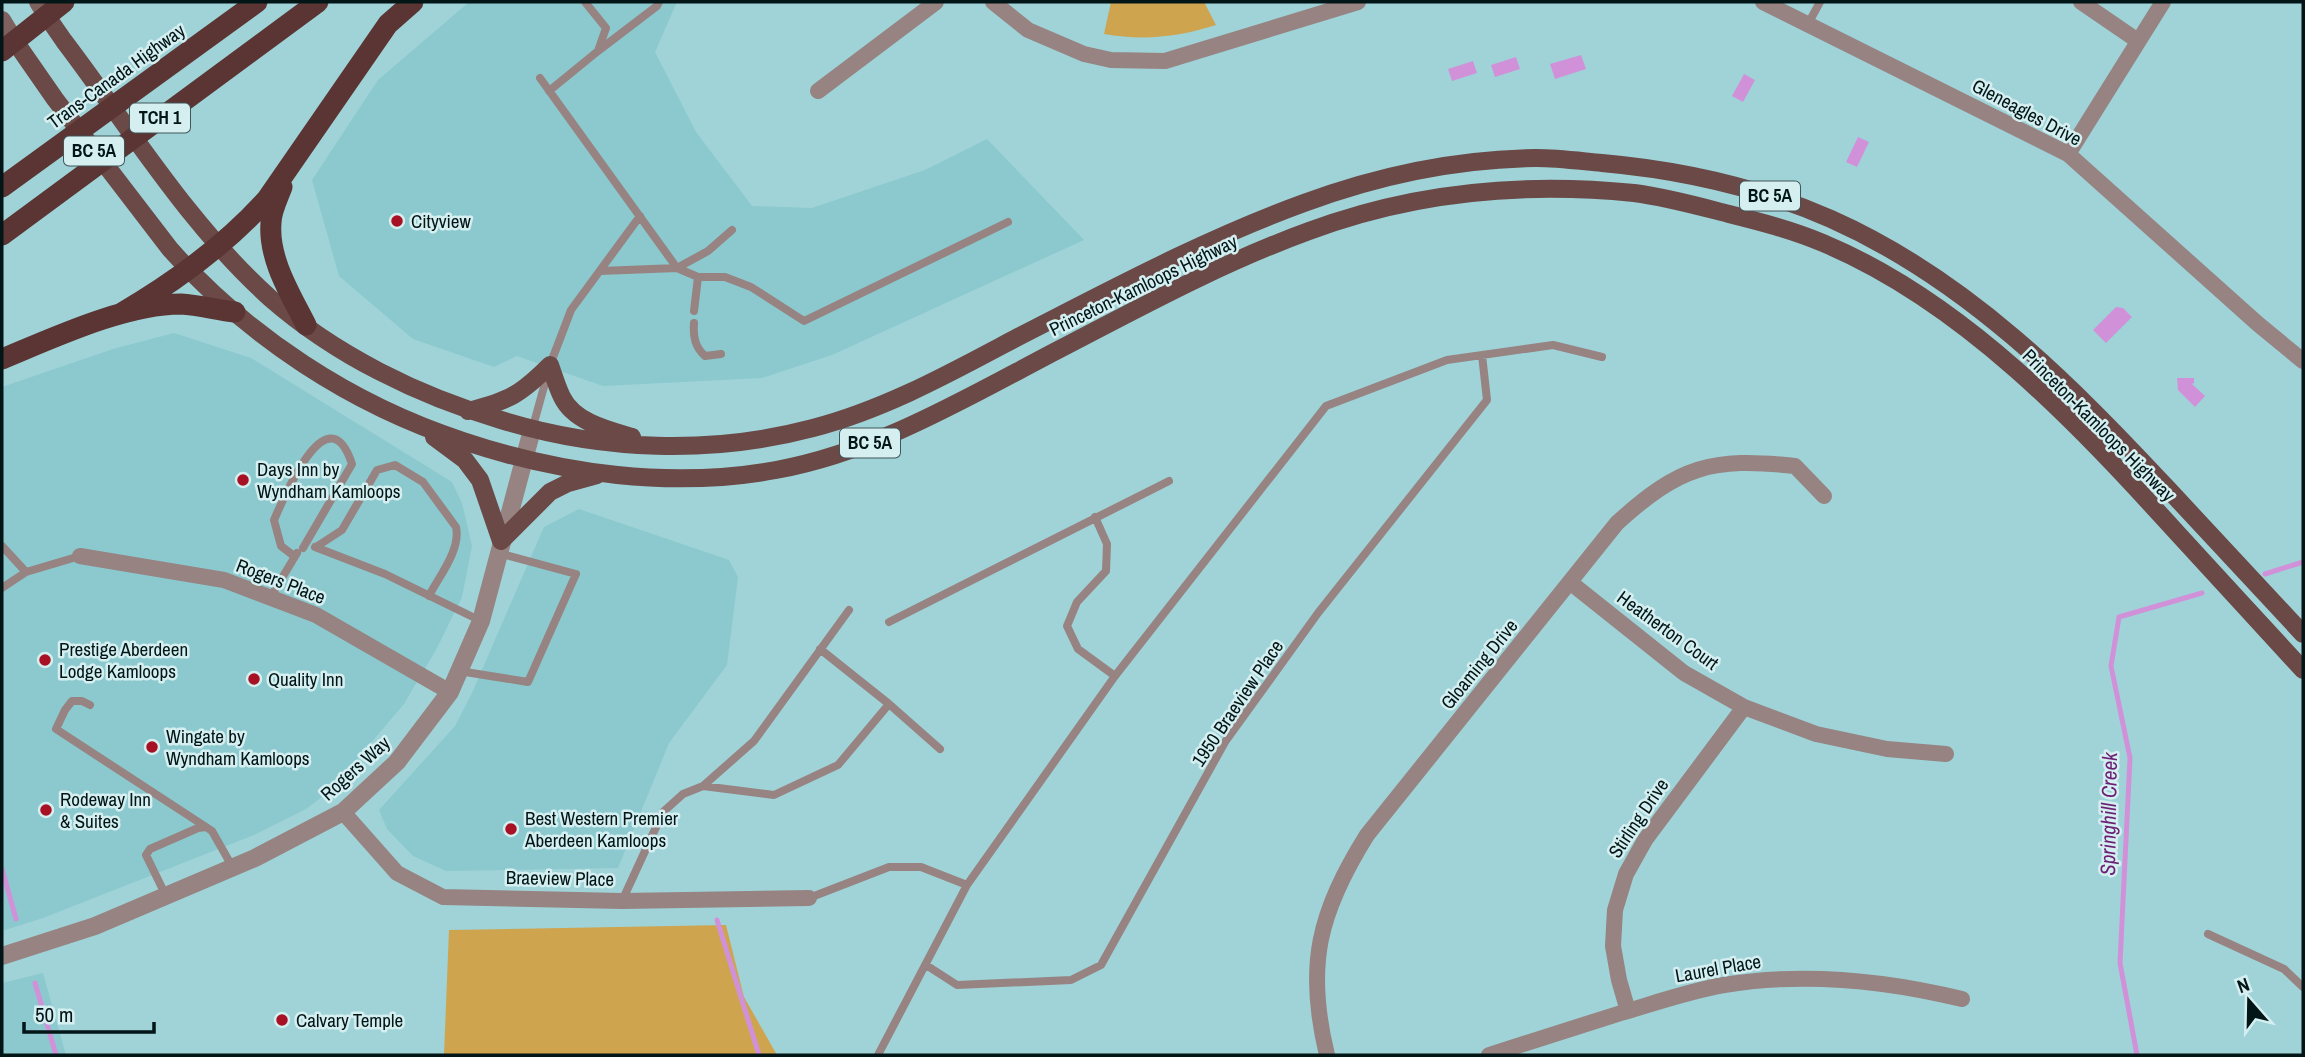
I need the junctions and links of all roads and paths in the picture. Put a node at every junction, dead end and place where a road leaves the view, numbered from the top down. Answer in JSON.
{"nodes":[{"id":1,"x":64,"y":2,"type":"edge"},
{"id":2,"x":257,"y":2,"type":"edge"},
{"id":3,"x":318,"y":2,"type":"edge"},
{"id":4,"x":413,"y":2,"type":"edge"},
{"id":5,"x":599,"y":2,"type":"edge"},
{"id":6,"x":659,"y":2,"type":"edge"},
{"id":7,"x":936,"y":2,"type":"edge"},
{"id":8,"x":993,"y":2,"type":"edge"},
{"id":9,"x":1358,"y":2,"type":"edge"},
{"id":10,"x":1763,"y":2,"type":"edge"},
{"id":11,"x":1820,"y":2,"type":"edge"},
{"id":12,"x":2081,"y":2,"type":"edge"},
{"id":13,"x":2163,"y":2,"type":"edge"},
{"id":14,"x":588,"y":5,"type":"edge"},
{"id":15,"x":42,"y":8,"type":"edge"},
{"id":16,"x":2,"y":20,"type":"edge"},
{"id":17,"x":1808,"y":24,"type":"junction"},
{"id":18,"x":2138,"y":41,"type":"junction"},
{"id":19,"x":8,"y":45,"type":"edge"},
{"id":20,"x":598,"y":51,"type":"junction"},
{"id":21,"x":540,"y":78,"type":"dead end"},
{"id":22,"x":549,"y":90,"type":"junction"},
{"id":23,"x":818,"y":90,"type":"dead end"},
{"id":24,"x":2068,"y":153,"type":"junction"},
{"id":25,"x":286,"y":171,"type":"junction"},
{"id":26,"x":2,"y":187,"type":"edge"},
{"id":27,"x":640,"y":216,"type":"junction"},
{"id":28,"x":1008,"y":222,"type":"dead end"},
{"id":29,"x":732,"y":230,"type":"dead end"},
{"id":30,"x":2,"y":235,"type":"edge"},
{"id":31,"x":218,"y":245,"type":"junction"},
{"id":32,"x":677,"y":268,"type":"junction"},
{"id":33,"x":189,"y":270,"type":"junction"},
{"id":34,"x":600,"y":271,"type":"junction"},
{"id":35,"x":698,"y":277,"type":"junction"},
{"id":36,"x":694,"y":311,"type":"dead end"},
{"id":37,"x":234,"y":313,"type":"junction"},
{"id":38,"x":120,"y":314,"type":"junction"},
{"id":39,"x":694,"y":323,"type":"dead end"},
{"id":40,"x":306,"y":325,"type":"junction"},
{"id":41,"x":721,"y":354,"type":"dead end"},
{"id":42,"x":1482,"y":355,"type":"junction"},
{"id":43,"x":1602,"y":357,"type":"dead end"},
{"id":44,"x":2,"y":359,"type":"edge"},
{"id":45,"x":2303,"y":361,"type":"edge"},
{"id":46,"x":550,"y":365,"type":"junction"},
{"id":47,"x":468,"y":411,"type":"junction"},
{"id":48,"x":421,"y":428,"type":"junction"},
{"id":49,"x":533,"y":430,"type":"junction"},
{"id":50,"x":661,"y":446,"type":"junction"},
{"id":51,"x":523,"y":460,"type":"junction"},
{"id":52,"x":601,"y":474,"type":"junction"},
{"id":53,"x":1168,"y":481,"type":"dead end"},
{"id":54,"x":1824,"y":496,"type":"dead end"},
{"id":55,"x":1096,"y":517,"type":"junction"},
{"id":56,"x":2,"y":546,"type":"edge"},
{"id":57,"x":316,"y":547,"type":"junction"},
{"id":58,"x":500,"y":547,"type":"junction"},
{"id":59,"x":303,"y":548,"type":"junction"},
{"id":60,"x":294,"y":555,"type":"junction"},
{"id":61,"x":80,"y":556,"type":"joint"},
{"id":62,"x":26,"y":572,"type":"junction"},
{"id":63,"x":1571,"y":583,"type":"junction"},
{"id":64,"x":2,"y":589,"type":"edge"},
{"id":65,"x":429,"y":596,"type":"junction"},
{"id":66,"x":270,"y":598,"type":"junction"},
{"id":67,"x":849,"y":610,"type":"dead end"},
{"id":68,"x":481,"y":621,"type":"junction"},
{"id":69,"x":889,"y":622,"type":"dead end"},
{"id":70,"x":2303,"y":634,"type":"edge"},
{"id":71,"x":820,"y":649,"type":"junction"},
{"id":72,"x":2303,"y":670,"type":"edge"},
{"id":73,"x":458,"y":671,"type":"junction"},
{"id":74,"x":1115,"y":676,"type":"junction"},
{"id":75,"x":450,"y":692,"type":"junction"},
{"id":76,"x":889,"y":704,"type":"junction"},
{"id":77,"x":90,"y":705,"type":"dead end"},
{"id":78,"x":1744,"y":706,"type":"junction"},
{"id":79,"x":940,"y":749,"type":"dead end"},
{"id":80,"x":1946,"y":754,"type":"dead end"},
{"id":81,"x":703,"y":786,"type":"junction"},
{"id":82,"x":343,"y":812,"type":"junction"},
{"id":83,"x":206,"y":827,"type":"junction"},
{"id":84,"x":233,"y":868,"type":"junction"},
{"id":85,"x":967,"y":885,"type":"junction"},
{"id":86,"x":166,"y":896,"type":"junction"},
{"id":87,"x":809,"y":898,"type":"joint"},
{"id":88,"x":622,"y":901,"type":"junction"},
{"id":89,"x":2208,"y":934,"type":"dead end"},
{"id":90,"x":2,"y":957,"type":"edge"},
{"id":91,"x":926,"y":965,"type":"junction"},
{"id":92,"x":2303,"y":987,"type":"edge"},
{"id":93,"x":1962,"y":999,"type":"dead end"},
{"id":94,"x":1629,"y":1011,"type":"junction"},
{"id":95,"x":878,"y":1055,"type":"edge"},
{"id":96,"x":1327,"y":1055,"type":"edge"},
{"id":97,"x":1489,"y":1055,"type":"edge"}],
"edges":[{"from":1,"to":15,"type":"highway"},
{"from":2,"to":26,"type":"highway","name":"Trans-Canada Highway","number":"TCH 1"},
{"from":3,"to":30,"type":"highway","number":"TCH 1"},
{"from":4,"to":25,"type":"highway"},
{"from":5,"to":14,"type":"lane"},
{"from":6,"to":20,"type":"lane"},
{"from":7,"to":23,"type":"street"},
{"from":8,"to":9,"type":"street"},
{"from":10,"to":17,"type":"street","name":"Gleneagles Drive"},
{"from":11,"to":17,"type":"lane"},
{"from":12,"to":18,"type":"street"},
{"from":13,"to":18,"type":"street"},
{"from":14,"to":20,"type":"lane"},
{"from":15,"to":19,"type":"highway"},
{"from":15,"to":31,"type":"main road","name":"Princeton-Kamloops Highway","number":"BC 5A"},
{"from":16,"to":19,"type":"main road"},
{"from":17,"to":24,"type":"street","name":"Gleneagles Drive"},
{"from":18,"to":24,"type":"street"},
{"from":19,"to":33,"type":"main road","name":"Princeton-Kamloops Highway","number":"BC 5A"},
{"from":20,"to":22,"type":"lane"},
{"from":21,"to":22,"type":"lane"},
{"from":22,"to":27,"type":"lane"},
{"from":24,"to":45,"type":"street","name":"Gleneagles Drive"},
{"from":25,"to":31,"type":"highway"},
{"from":25,"to":40,"type":"highway"},
{"from":27,"to":32,"type":"lane"},
{"from":27,"to":34,"type":"lane"},
{"from":28,"to":35,"type":"lane"},
{"from":29,"to":32,"type":"lane"},
{"from":31,"to":33,"type":"highway"},
{"from":31,"to":40,"type":"main road","name":"Princeton-Kamloops Highway","number":"BC 5A"},
{"from":32,"to":34,"type":"lane"},
{"from":32,"to":35,"type":"lane"},
{"from":33,"to":37,"type":"main road","name":"Princeton-Kamloops Highway","number":"BC 5A"},
{"from":33,"to":38,"type":"highway"},
{"from":34,"to":46,"type":"lane"},
{"from":35,"to":36,"type":"lane"},
{"from":37,"to":38,"type":"highway"},
{"from":37,"to":48,"type":"main road","name":"Princeton-Kamloops Highway","number":"BC 5A"},
{"from":38,"to":44,"type":"highway"},
{"from":39,"to":41,"type":"lane"},
{"from":40,"to":47,"type":"main road","name":"Princeton-Kamloops Highway","number":"BC 5A"},
{"from":42,"to":43,"type":"lane"},
{"from":42,"to":74,"type":"lane"},
{"from":42,"to":91,"type":"lane","name":"1950 Braeview Place"},
{"from":46,"to":47,"type":"main road"},
{"from":46,"to":49,"type":"lane"},
{"from":46,"to":50,"type":"main road"},
{"from":47,"to":49,"type":"main road","name":"Princeton-Kamloops Highway","number":"BC 5A"},
{"from":48,"to":51,"type":"main road","name":"Princeton-Kamloops Highway","number":"BC 5A"},
{"from":48,"to":58,"type":"main road"},
{"from":49,"to":50,"type":"main road","name":"Princeton-Kamloops Highway","number":"BC 5A"},
{"from":49,"to":51,"type":"street","name":"Rogers Way"},
{"from":50,"to":70,"type":"main road","name":"Princeton-Kamloops Highway","number":"BC 5A"},
{"from":51,"to":52,"type":"main road","name":"Princeton-Kamloops Highway","number":"BC 5A"},
{"from":51,"to":58,"type":"street","name":"Rogers Way"},
{"from":52,"to":58,"type":"main road"},
{"from":52,"to":72,"type":"main road","name":"Princeton-Kamloops Highway","number":"BC 5A"},
{"from":53,"to":55,"type":"lane"},
{"from":54,"to":63,"type":"street","name":"Gloaming Drive"},
{"from":55,"to":69,"type":"lane"},
{"from":55,"to":74,"type":"lane"},
{"from":56,"to":62,"type":"lane"},
{"from":57,"to":59,"type":"lane"},
{"from":57,"to":65,"type":"lane"},
{"from":57,"to":65,"type":"lane"},
{"from":58,"to":68,"type":"street","name":"Rogers Way"},
{"from":58,"to":73,"type":"lane"},
{"from":59,"to":60,"type":"lane"},
{"from":59,"to":60,"type":"lane"},
{"from":60,"to":66,"type":"lane"},
{"from":61,"to":62,"type":"lane"},
{"from":61,"to":66,"type":"street","name":"Rogers Place"},
{"from":62,"to":64,"type":"lane"},
{"from":63,"to":78,"type":"street","name":"Heatherton Court"},
{"from":63,"to":96,"type":"street","name":"Gloaming Drive"},
{"from":65,"to":68,"type":"lane"},
{"from":66,"to":75,"type":"street","name":"Rogers Place"},
{"from":67,"to":71,"type":"lane"},
{"from":68,"to":73,"type":"street","name":"Rogers Way"},
{"from":71,"to":76,"type":"lane"},
{"from":71,"to":81,"type":"lane"},
{"from":73,"to":75,"type":"street","name":"Rogers Way"},
{"from":74,"to":85,"type":"lane"},
{"from":75,"to":82,"type":"street","name":"Rogers Way"},
{"from":76,"to":79,"type":"lane"},
{"from":76,"to":81,"type":"lane"},
{"from":77,"to":83,"type":"lane"},
{"from":78,"to":80,"type":"street","name":"Heatherton Court"},
{"from":78,"to":94,"type":"street","name":"Stirling Drive"},
{"from":81,"to":88,"type":"lane"},
{"from":82,"to":84,"type":"street","name":"Rogers Way"},
{"from":82,"to":88,"type":"street","name":"Braeview Place"},
{"from":83,"to":84,"type":"lane"},
{"from":83,"to":86,"type":"lane"},
{"from":84,"to":86,"type":"street","name":"Rogers Way"},
{"from":85,"to":87,"type":"lane"},
{"from":85,"to":91,"type":"lane"},
{"from":86,"to":90,"type":"street","name":"Rogers Way"},
{"from":87,"to":88,"type":"street","name":"Braeview Place"},
{"from":89,"to":92,"type":"lane"},
{"from":91,"to":95,"type":"lane"},
{"from":93,"to":94,"type":"street","name":"Laurel Place"},
{"from":94,"to":97,"type":"street","name":"Laurel Place"}]}
